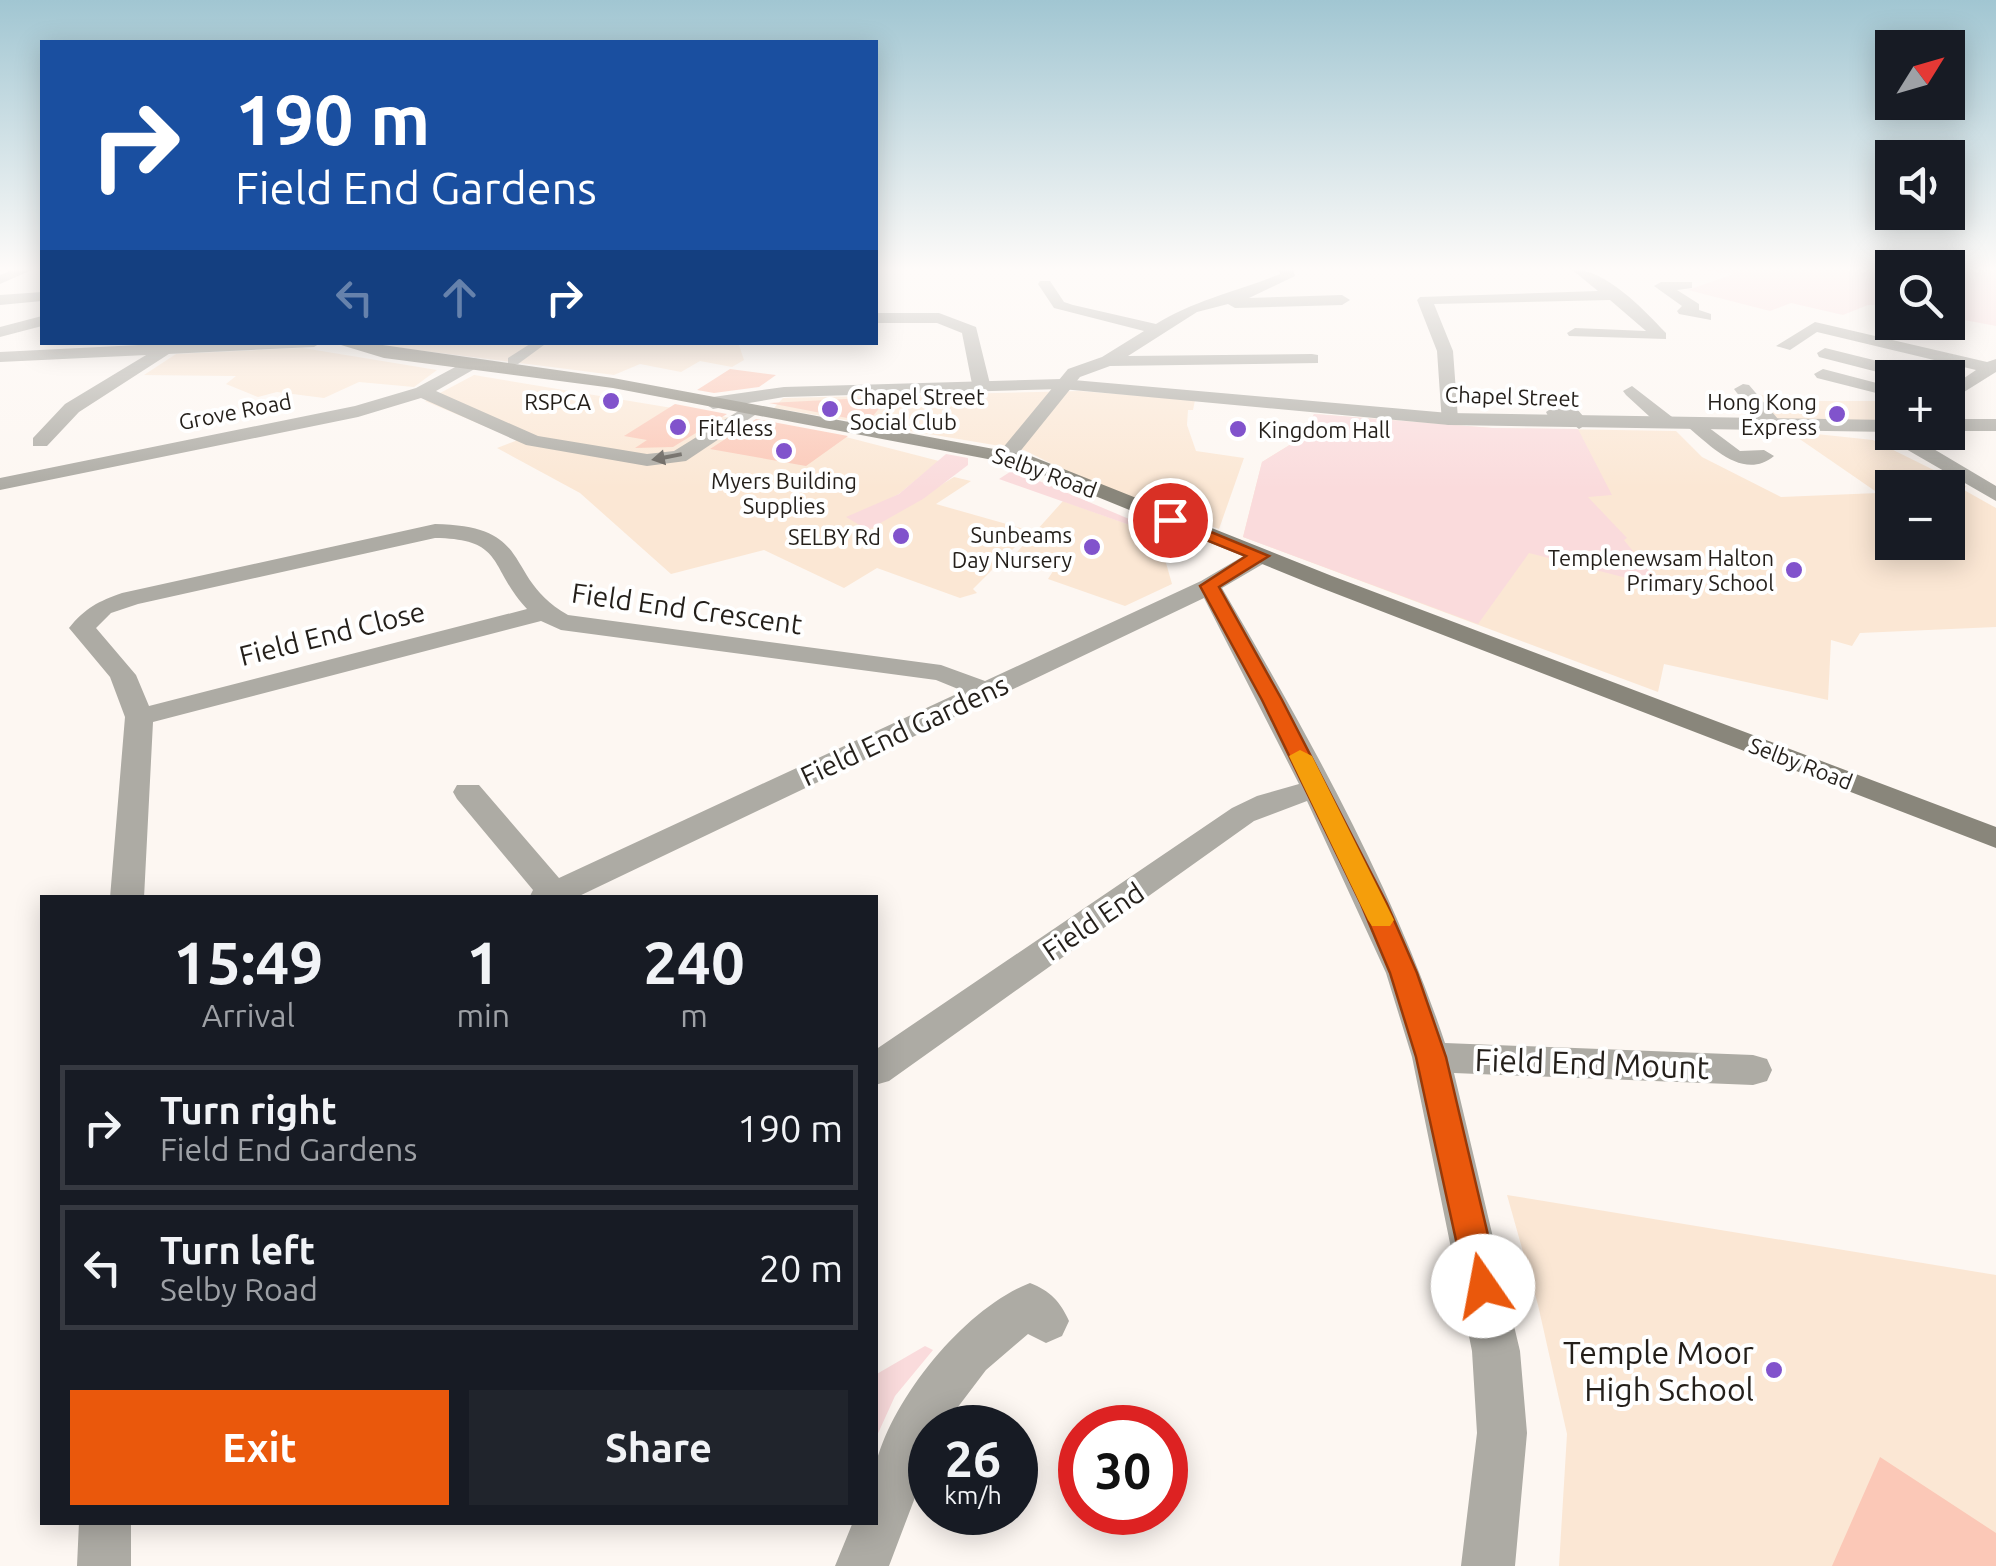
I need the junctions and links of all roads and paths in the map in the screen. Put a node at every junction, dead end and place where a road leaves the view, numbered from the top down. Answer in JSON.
{"nodes":[{"id":1,"x":973,"y":342,"type":"edge"},
{"id":2,"x":1137,"y":342,"type":"edge"},
{"id":3,"x":1442,"y":342,"type":"edge"},
{"id":4,"x":1790,"y":342,"type":"edge"},
{"id":5,"x":1884,"y":342,"type":"edge"},
{"id":6,"x":259,"y":345,"type":"edge"},
{"id":7,"x":351,"y":345,"type":"edge"},
{"id":8,"x":537,"y":345,"type":"edge"},
{"id":9,"x":1784,"y":346,"type":"dead end"},
{"id":10,"x":167,"y":350,"type":"junction"},
{"id":11,"x":1825,"y":353,"type":"dead end"},
{"id":12,"x":0,"y":357,"type":"edge"},
{"id":13,"x":1312,"y":359,"type":"dead end"},
{"id":14,"x":513,"y":361,"type":"dead end"},
{"id":15,"x":1108,"y":361,"type":"junction"},
{"id":16,"x":472,"y":364,"type":"junction"},
{"id":17,"x":1875,"y":366,"type":"edge"},
{"id":18,"x":1993,"y":366,"type":"edge"},
{"id":19,"x":1823,"y":374,"type":"dead end"},
{"id":20,"x":1965,"y":382,"type":"edge"},
{"id":21,"x":982,"y":384,"type":"junction"},
{"id":22,"x":1062,"y":384,"type":"junction"},
{"id":23,"x":1875,"y":388,"type":"edge"},
{"id":24,"x":1636,"y":389,"type":"dead end"},
{"id":25,"x":1743,"y":389,"type":"dead end"},
{"id":26,"x":422,"y":392,"type":"junction"},
{"id":27,"x":713,"y":403,"type":"junction"},
{"id":28,"x":752,"y":411,"type":"junction"},
{"id":29,"x":1554,"y":412,"type":"dead end"},
{"id":30,"x":1450,"y":419,"type":"junction"},
{"id":31,"x":1579,"y":423,"type":"junction"},
{"id":32,"x":1669,"y":424,"type":"junction"},
{"id":33,"x":1696,"y":424,"type":"junction"},
{"id":34,"x":1771,"y":424,"type":"junction"},
{"id":35,"x":1965,"y":424,"type":"edge"},
{"id":36,"x":1996,"y":425,"type":"edge"},
{"id":37,"x":1875,"y":426,"type":"edge"},
{"id":38,"x":40,"y":442,"type":"dead end"},
{"id":39,"x":1925,"y":450,"type":"edge"},
{"id":40,"x":1007,"y":455,"type":"junction"},
{"id":41,"x":1764,"y":456,"type":"dead end"},
{"id":42,"x":0,"y":484,"type":"edge"},
{"id":43,"x":1996,"y":494,"type":"edge"},
{"id":44,"x":1260,"y":556,"type":"junction"},
{"id":45,"x":1209,"y":586,"type":"junction"},
{"id":46,"x":542,"y":613,"type":"junction"},
{"id":47,"x":987,"y":691,"type":"junction"},
{"id":48,"x":138,"y":717,"type":"junction"},
{"id":49,"x":1318,"y":790,"type":"junction"},
{"id":50,"x":468,"y":792,"type":"dead end"},
{"id":51,"x":1996,"y":838,"type":"edge"},
{"id":52,"x":128,"y":895,"type":"edge"},
{"id":53,"x":550,"y":895,"type":"edge"},
{"id":54,"x":1431,"y":1057,"type":"junction"},
{"id":55,"x":878,"y":1068,"type":"edge"},
{"id":56,"x":1752,"y":1070,"type":"dead end"},
{"id":57,"x":1046,"y":1321,"type":"dead end"},
{"id":58,"x":105,"y":1525,"type":"edge"},
{"id":59,"x":104,"y":1566,"type":"edge"},
{"id":60,"x":862,"y":1566,"type":"edge"},
{"id":61,"x":1488,"y":1566,"type":"edge"}],
"edges":[{"from":1,"to":21,"type":"street"},
{"from":2,"to":15,"type":"street"},
{"from":3,"to":30,"type":"street"},
{"from":4,"to":9,"type":"street"},
{"from":5,"to":18,"type":"street"},
{"from":6,"to":10,"type":"street"},
{"from":7,"to":16,"type":"main road","name":"Selby Road"},
{"from":8,"to":14,"type":"street"},
{"from":10,"to":12,"type":"street"},
{"from":10,"to":38,"type":"street"},
{"from":11,"to":17,"type":"street"},
{"from":13,"to":15,"type":"street"},
{"from":15,"to":22,"type":"street"},
{"from":16,"to":26,"type":"street","name":"Grove Road"},
{"from":16,"to":27,"type":"main road","name":"Selby Road"},
{"from":18,"to":20,"type":"street"},
{"from":19,"to":23,"type":"street"},
{"from":21,"to":22,"type":"street","name":"Chapel Street"},
{"from":21,"to":27,"type":"street","name":"Chapel Street"},
{"from":22,"to":30,"type":"street","name":"Chapel Street"},
{"from":22,"to":40,"type":"street"},
{"from":24,"to":32,"type":"street"},
{"from":25,"to":34,"type":"street"},
{"from":28,"to":26,"type":"street","one_way":true},
{"from":26,"to":42,"type":"street","name":"Grove Road"},
{"from":27,"to":28,"type":"main road","name":"Selby Road"},
{"from":28,"to":40,"type":"main road","name":"Selby Road"},
{"from":29,"to":31,"type":"street"},
{"from":30,"to":31,"type":"street","name":"Chapel Street"},
{"from":31,"to":32,"type":"street","name":"Chapel Street"},
{"from":32,"to":33,"type":"street","name":"Chapel Street"},
{"from":33,"to":34,"type":"street","name":"Chapel Street"},
{"from":33,"to":41,"type":"street"},
{"from":34,"to":37,"type":"street","name":"Chapel Street"},
{"from":35,"to":36,"type":"street"},
{"from":39,"to":43,"type":"street"},
{"from":40,"to":44,"type":"main road","name":"Selby Road"},
{"from":44,"to":45,"type":"street","name":"Field End Gardens"},
{"from":44,"to":51,"type":"main road","name":"Selby Road"},
{"from":45,"to":47,"type":"street","name":"Field End Gardens"},
{"from":45,"to":49,"type":"street"},
{"from":46,"to":47,"type":"street","name":"Field End Crescent"},
{"from":46,"to":48,"type":"street","name":"Field End Close"},
{"from":46,"to":48,"type":"street","name":"Field End Crescent"},
{"from":47,"to":53,"type":"street","name":"Field End Gardens"},
{"from":48,"to":52,"type":"street"},
{"from":49,"to":54,"type":"street"},
{"from":49,"to":55,"type":"street","name":"Field End"},
{"from":50,"to":53,"type":"street"},
{"from":54,"to":56,"type":"street","name":"Field End Mount"},
{"from":54,"to":61,"type":"street"},
{"from":57,"to":60,"type":"street"},
{"from":58,"to":59,"type":"street"}]}
